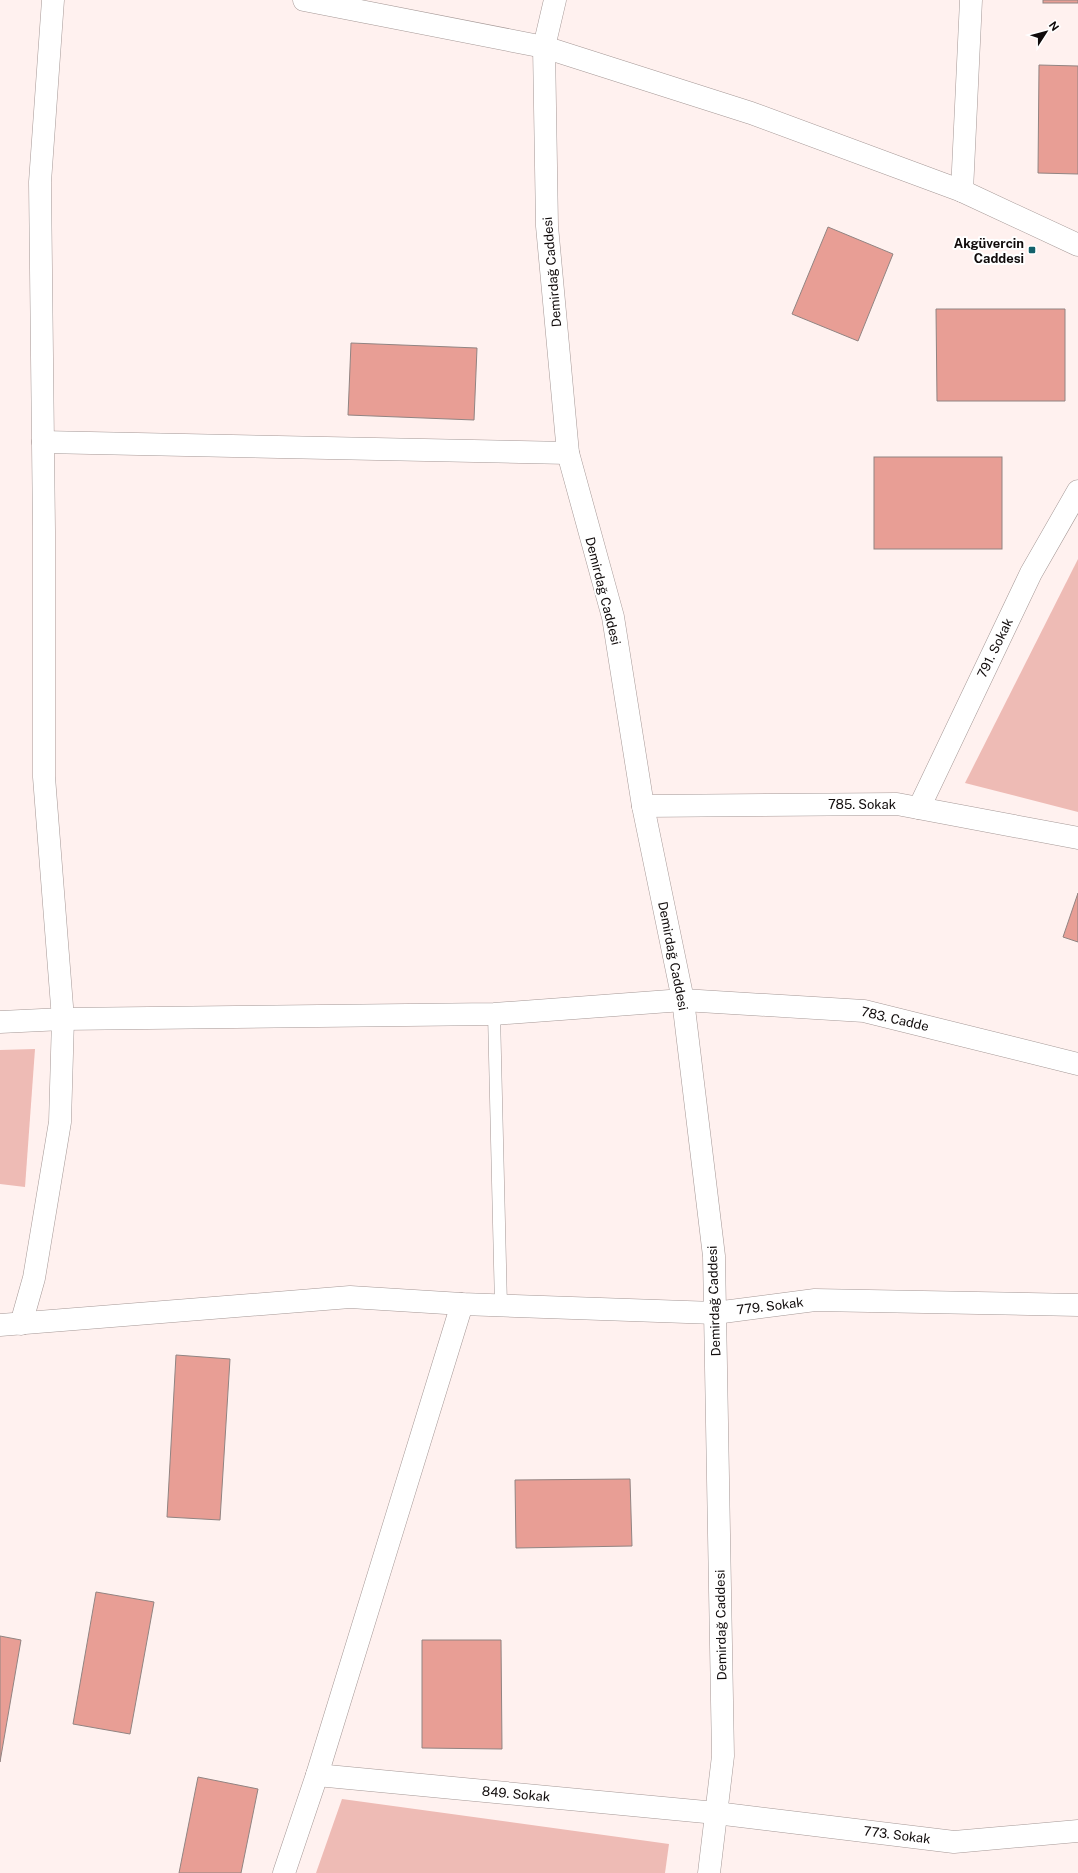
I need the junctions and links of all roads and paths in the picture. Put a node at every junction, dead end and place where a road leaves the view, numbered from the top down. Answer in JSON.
{"nodes":[{"id":1,"x":53,"y":0,"type":"edge"},
{"id":2,"x":304,"y":0,"type":"edge"},
{"id":3,"x":555,"y":0,"type":"edge"},
{"id":4,"x":971,"y":0,"type":"edge"},
{"id":5,"x":544,"y":47,"type":"junction"},
{"id":6,"x":962,"y":191,"type":"junction"},
{"id":7,"x":1078,"y":245,"type":"edge"},
{"id":8,"x":43,"y":442,"type":"junction"},
{"id":9,"x":568,"y":453,"type":"junction"},
{"id":10,"x":1078,"y":492,"type":"edge"},
{"id":11,"x":643,"y":806,"type":"junction"},
{"id":12,"x":919,"y":808,"type":"junction"},
{"id":13,"x":1078,"y":838,"type":"edge"},
{"id":14,"x":683,"y":1000,"type":"junction"},
{"id":15,"x":494,"y":1014,"type":"junction"},
{"id":16,"x":63,"y":1019,"type":"junction"},
{"id":17,"x":0,"y":1022,"type":"edge"},
{"id":18,"x":1078,"y":1064,"type":"edge"},
{"id":19,"x":462,"y":1304,"type":"junction"},
{"id":20,"x":1078,"y":1305,"type":"edge"},
{"id":21,"x":501,"y":1306,"type":"junction"},
{"id":22,"x":715,"y":1313,"type":"junction"},
{"id":23,"x":10,"y":1324,"type":"edge"},
{"id":24,"x":317,"y":1775,"type":"junction"},
{"id":25,"x":716,"y":1813,"type":"junction"},
{"id":26,"x":1078,"y":1831,"type":"edge"},
{"id":27,"x":284,"y":1873,"type":"edge"},
{"id":28,"x":708,"y":1873,"type":"edge"}],
"edges":[{"from":1,"to":8,"type":"street"},
{"from":2,"to":5,"type":"street"},
{"from":3,"to":5,"type":"street","name":"Demirdağ Caddesi"},
{"from":4,"to":6,"type":"street"},
{"from":5,"to":6,"type":"street"},
{"from":5,"to":9,"type":"street","name":"Demirdağ Caddesi"},
{"from":6,"to":7,"type":"street"},
{"from":8,"to":9,"type":"street"},
{"from":8,"to":16,"type":"street"},
{"from":9,"to":11,"type":"street","name":"Demirdağ Caddesi"},
{"from":10,"to":12,"type":"street","name":"791. Sokak"},
{"from":11,"to":12,"type":"street","name":"785. Sokak"},
{"from":11,"to":14,"type":"street","name":"Demirdağ Caddesi"},
{"from":12,"to":13,"type":"street","name":"785. Sokak"},
{"from":14,"to":15,"type":"street","name":"783. Cadde"},
{"from":14,"to":18,"type":"street","name":"783. Cadde"},
{"from":14,"to":22,"type":"street","name":"Demirdağ Caddesi"},
{"from":15,"to":16,"type":"street","name":"783. Cadde"},
{"from":15,"to":21,"type":"lane"},
{"from":16,"to":17,"type":"street","name":"783. Cadde"},
{"from":16,"to":23,"type":"street"},
{"from":19,"to":21,"type":"street","name":"779. Sokak"},
{"from":19,"to":23,"type":"street","name":"779. Sokak"},
{"from":19,"to":24,"type":"street"},
{"from":20,"to":22,"type":"street","name":"779. Sokak"},
{"from":21,"to":22,"type":"street","name":"779. Sokak"},
{"from":22,"to":25,"type":"street","name":"Demirdağ Caddesi"},
{"from":24,"to":25,"type":"street","name":"849. Sokak"},
{"from":24,"to":27,"type":"street"},
{"from":25,"to":26,"type":"street","name":"773. Sokak"},
{"from":25,"to":28,"type":"street","name":"Demirdağ Caddesi"}]}
